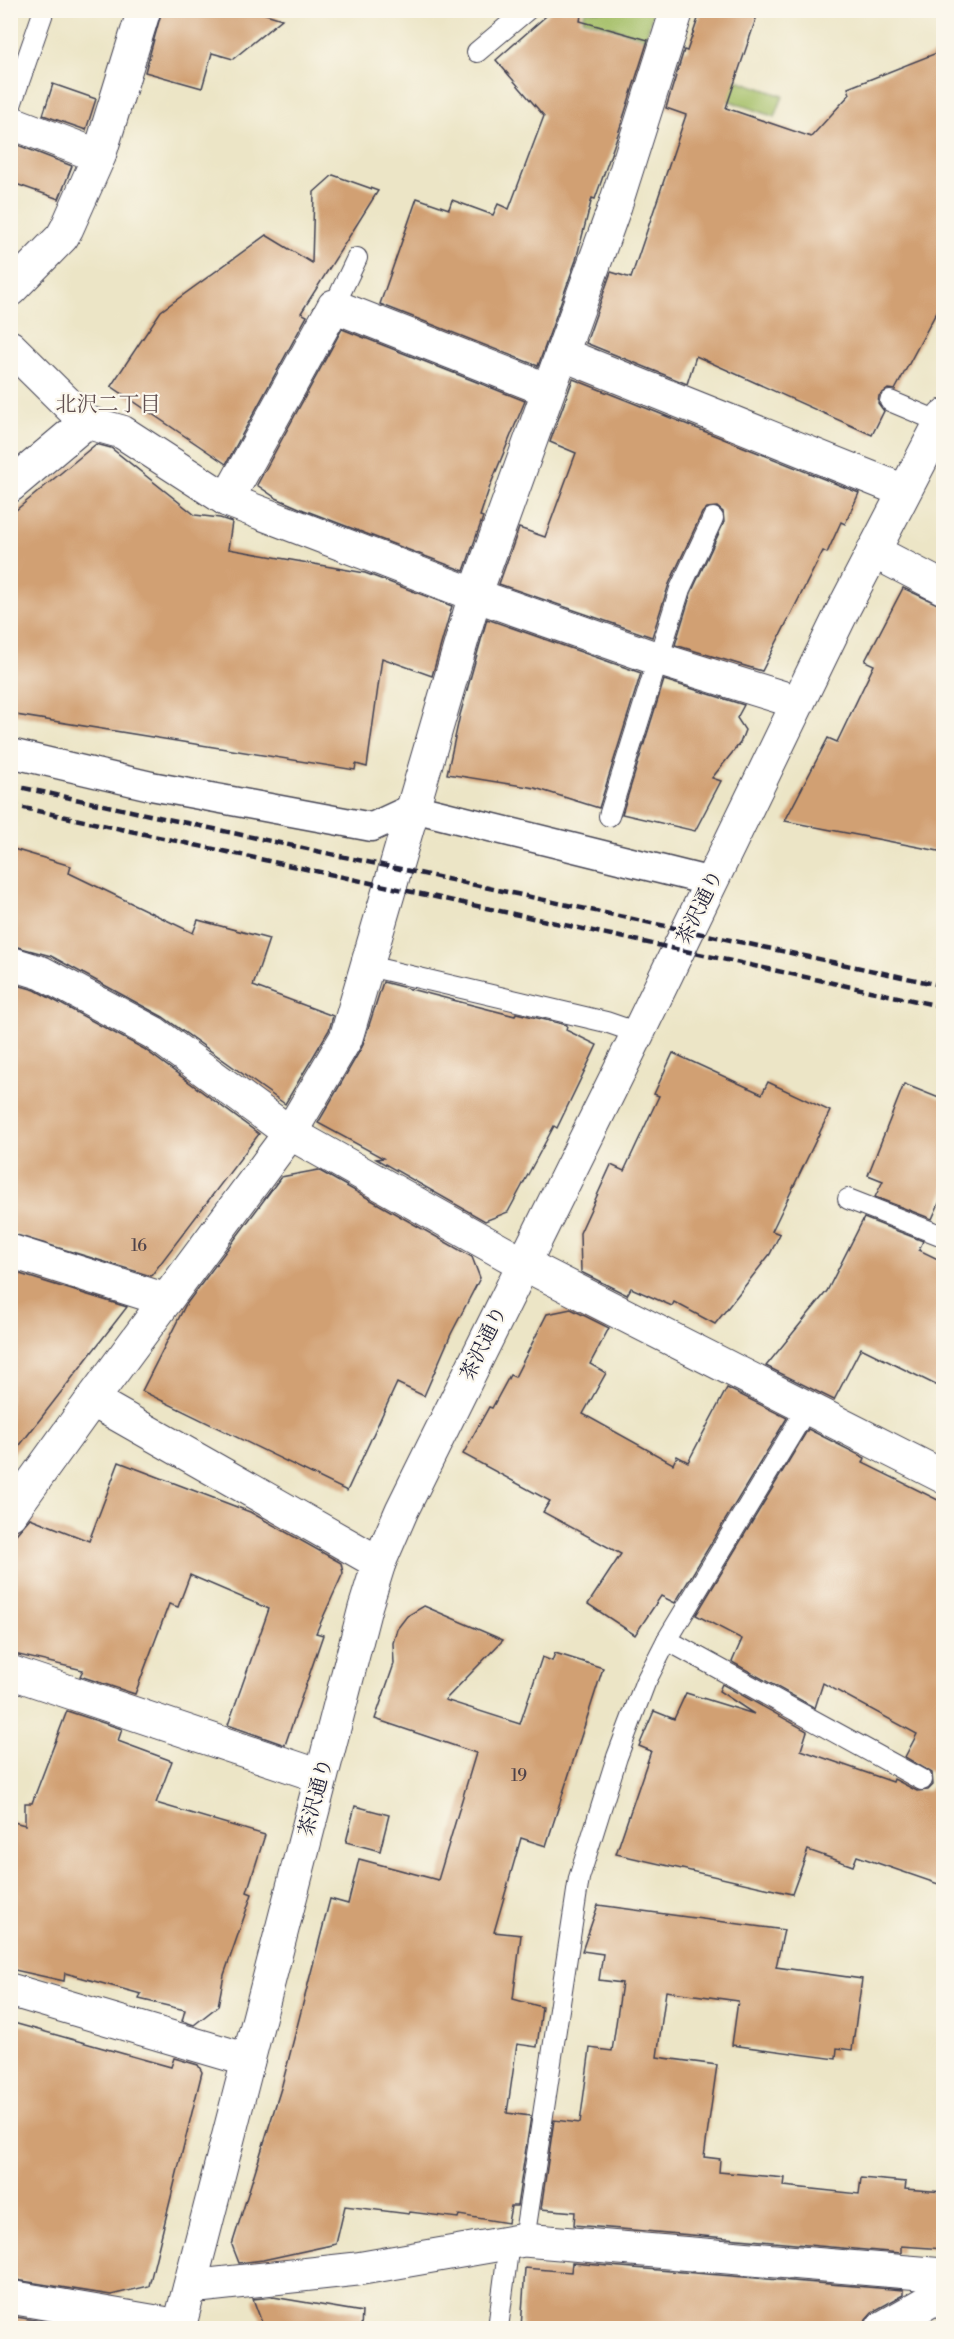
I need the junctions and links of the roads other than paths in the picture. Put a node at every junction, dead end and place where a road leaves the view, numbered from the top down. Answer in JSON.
{"nodes":[{"id":1,"x":44,"y":10,"type":"edge"},
{"id":2,"x":144,"y":10,"type":"edge"},
{"id":3,"x":527,"y":10,"type":"edge"},
{"id":4,"x":677,"y":10,"type":"edge"},
{"id":5,"x":477,"y":52,"type":"dead end"},
{"id":6,"x":10,"y":108,"type":"edge"},
{"id":7,"x":10,"y":122,"type":"edge"},
{"id":8,"x":99,"y":156,"type":"junction"},
{"id":9,"x":357,"y":258,"type":"dead end"},
{"id":10,"x":10,"y":290,"type":"edge"},
{"id":11,"x":334,"y":306,"type":"junction"},
{"id":12,"x":10,"y":347,"type":"edge"},
{"id":13,"x":562,"y":354,"type":"junction"},
{"id":14,"x":548,"y":390,"type":"junction"},
{"id":15,"x":890,"y":401,"type":"dead end"},
{"id":16,"x":942,"y":419,"type":"edge"},
{"id":17,"x":86,"y":422,"type":"junction"},
{"id":18,"x":10,"y":486,"type":"edge"},
{"id":19,"x":904,"y":491,"type":"junction"},
{"id":20,"x":228,"y":500,"type":"junction"},
{"id":21,"x":713,"y":518,"type":"dead end"},
{"id":22,"x":873,"y":551,"type":"junction"},
{"id":23,"x":944,"y":588,"type":"edge"},
{"id":24,"x":475,"y":595,"type":"junction"},
{"id":25,"x":658,"y":659,"type":"junction"},
{"id":26,"x":797,"y":702,"type":"junction"},
{"id":27,"x":10,"y":753,"type":"edge"},
{"id":28,"x":413,"y":808,"type":"junction"},
{"id":29,"x":609,"y":816,"type":"dead end"},
{"id":30,"x":712,"y":882,"type":"junction"},
{"id":31,"x":10,"y":963,"type":"edge"},
{"id":32,"x":368,"y":966,"type":"junction"},
{"id":33,"x":638,"y":1033,"type":"junction"},
{"id":34,"x":290,"y":1133,"type":"junction"},
{"id":35,"x":848,"y":1199,"type":"dead end"},
{"id":36,"x":944,"y":1232,"type":"edge"},
{"id":37,"x":10,"y":1251,"type":"edge"},
{"id":38,"x":522,"y":1263,"type":"junction"},
{"id":39,"x":166,"y":1300,"type":"junction"},
{"id":40,"x":92,"y":1400,"type":"junction"},
{"id":41,"x":807,"y":1408,"type":"junction"},
{"id":42,"x":944,"y":1476,"type":"edge"},
{"id":43,"x":10,"y":1514,"type":"edge"},
{"id":44,"x":379,"y":1563,"type":"junction"},
{"id":45,"x":667,"y":1640,"type":"junction"},
{"id":46,"x":10,"y":1671,"type":"edge"},
{"id":47,"x":320,"y":1776,"type":"junction"},
{"id":48,"x":922,"y":1780,"type":"dead end"},
{"id":49,"x":10,"y":1990,"type":"edge"},
{"id":50,"x":248,"y":2060,"type":"junction"},
{"id":51,"x":517,"y":2242,"type":"junction"},
{"id":52,"x":944,"y":2274,"type":"edge"},
{"id":53,"x":190,"y":2286,"type":"junction"},
{"id":54,"x":944,"y":2293,"type":"edge"},
{"id":55,"x":10,"y":2297,"type":"edge"},
{"id":56,"x":48,"y":2317,"type":"edge"},
{"id":57,"x":180,"y":2327,"type":"edge"},
{"id":58,"x":498,"y":2328,"type":"edge"},
{"id":59,"x":882,"y":2328,"type":"edge"}],
"edges":[{"from":1,"to":6,"type":"lane"},
{"from":2,"to":8,"type":"street"},
{"from":3,"to":5,"type":"lane"},
{"from":4,"to":13,"type":"street"},
{"from":7,"to":8,"type":"street"},
{"from":8,"to":10,"type":"street"},
{"from":9,"to":11,"type":"lane"},
{"from":11,"to":14,"type":"street"},
{"from":11,"to":20,"type":"street"},
{"from":12,"to":17,"type":"street"},
{"from":13,"to":14,"type":"street"},
{"from":13,"to":19,"type":"street"},
{"from":14,"to":24,"type":"street"},
{"from":15,"to":16,"type":"lane"},
{"from":16,"to":19,"type":"street","name":"茶沢通り"},
{"from":17,"to":18,"type":"street"},
{"from":17,"to":20,"type":"street"},
{"from":19,"to":22,"type":"street","name":"茶沢通り"},
{"from":20,"to":24,"type":"street"},
{"from":21,"to":25,"type":"lane"},
{"from":22,"to":23,"type":"street"},
{"from":22,"to":26,"type":"street","name":"茶沢通り"},
{"from":24,"to":25,"type":"street"},
{"from":24,"to":28,"type":"street"},
{"from":25,"to":26,"type":"street"},
{"from":25,"to":29,"type":"lane"},
{"from":26,"to":30,"type":"street","name":"茶沢通り"},
{"from":27,"to":28,"type":"street"},
{"from":28,"to":30,"type":"street"},
{"from":28,"to":32,"type":"street"},
{"from":30,"to":33,"type":"street","name":"茶沢通り"},
{"from":31,"to":34,"type":"street"},
{"from":32,"to":33,"type":"lane"},
{"from":32,"to":34,"type":"street"},
{"from":33,"to":38,"type":"street","name":"茶沢通り"},
{"from":34,"to":38,"type":"street"},
{"from":34,"to":39,"type":"street"},
{"from":35,"to":36,"type":"lane"},
{"from":37,"to":39,"type":"street"},
{"from":38,"to":41,"type":"street"},
{"from":38,"to":44,"type":"street","name":"茶沢通り"},
{"from":39,"to":40,"type":"street"},
{"from":40,"to":43,"type":"street"},
{"from":40,"to":44,"type":"street"},
{"from":41,"to":42,"type":"street"},
{"from":41,"to":45,"type":"lane"},
{"from":44,"to":47,"type":"street","name":"茶沢通り"},
{"from":45,"to":48,"type":"lane"},
{"from":45,"to":51,"type":"lane"},
{"from":46,"to":47,"type":"street"},
{"from":47,"to":50,"type":"street","name":"茶沢通り"},
{"from":49,"to":50,"type":"street"},
{"from":50,"to":53,"type":"street","name":"茶沢通り"},
{"from":51,"to":52,"type":"street"},
{"from":51,"to":53,"type":"street"},
{"from":51,"to":58,"type":"lane"},
{"from":53,"to":57,"type":"street","name":"茶沢通り"},
{"from":54,"to":59,"type":"street"},
{"from":55,"to":56,"type":"street"},
{"from":56,"to":57,"type":"street"}]}
